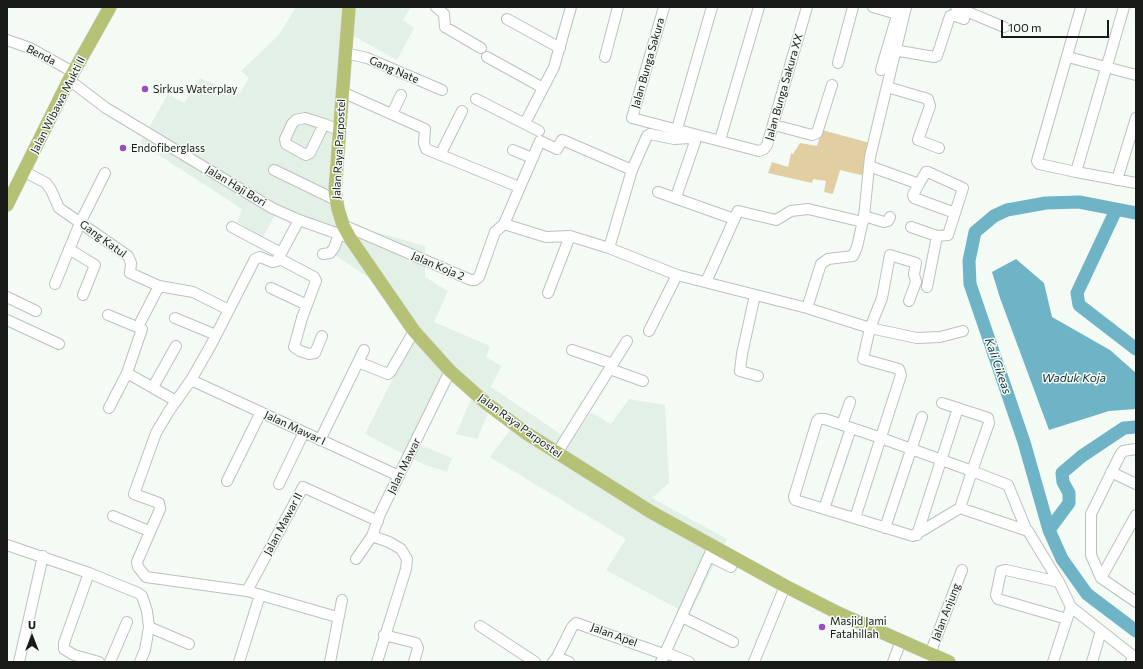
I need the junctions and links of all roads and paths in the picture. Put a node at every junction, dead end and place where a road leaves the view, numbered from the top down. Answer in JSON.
{"nodes":[{"id":1,"x":110,"y":7,"type":"edge"},
{"id":2,"x":349,"y":7,"type":"edge"},
{"id":3,"x":436,"y":7,"type":"edge"},
{"id":4,"x":572,"y":7,"type":"edge"},
{"id":5,"x":618,"y":7,"type":"edge"},
{"id":6,"x":664,"y":7,"type":"edge"},
{"id":7,"x":712,"y":7,"type":"edge"},
{"id":8,"x":759,"y":7,"type":"edge"},
{"id":9,"x":807,"y":7,"type":"edge"},
{"id":10,"x":853,"y":7,"type":"edge"},
{"id":11,"x":873,"y":7,"type":"edge"},
{"id":12,"x":906,"y":7,"type":"edge"},
{"id":13,"x":956,"y":7,"type":"edge"},
{"id":14,"x":1082,"y":7,"type":"edge"},
{"id":15,"x":1124,"y":7,"type":"edge"},
{"id":16,"x":898,"y":10,"type":"edge"},
{"id":17,"x":507,"y":19,"type":"dead end"},
{"id":18,"x":964,"y":20,"type":"dead end"},
{"id":19,"x":1004,"y":27,"type":"dead end"},
{"id":20,"x":7,"y":40,"type":"edge"},
{"id":21,"x":481,"y":48,"type":"dead end"},
{"id":22,"x":560,"y":48,"type":"junction"},
{"id":23,"x":894,"y":50,"type":"junction"},
{"id":24,"x":345,"y":53,"type":"junction"},
{"id":25,"x":487,"y":57,"type":"dead end"},
{"id":26,"x":605,"y":57,"type":"dead end"},
{"id":27,"x":1068,"y":57,"type":"junction"},
{"id":28,"x":838,"y":63,"type":"dead end"},
{"id":29,"x":1107,"y":67,"type":"junction"},
{"id":30,"x":881,"y":70,"type":"dead end"},
{"id":31,"x":71,"y":76,"type":"junction"},
{"id":32,"x":1136,"y":76,"type":"edge"},
{"id":33,"x":832,"y":85,"type":"dead end"},
{"id":34,"x":887,"y":87,"type":"junction"},
{"id":35,"x":543,"y":88,"type":"junction"},
{"id":36,"x":442,"y":90,"type":"dead end"},
{"id":37,"x":342,"y":92,"type":"junction"},
{"id":38,"x":401,"y":95,"type":"dead end"},
{"id":39,"x":476,"y":99,"type":"dead end"},
{"id":40,"x":462,"y":112,"type":"dead end"},
{"id":41,"x":392,"y":114,"type":"junction"},
{"id":42,"x":632,"y":118,"type":"joint"},
{"id":43,"x":1136,"y":118,"type":"edge"},
{"id":44,"x":525,"y":123,"type":"junction"},
{"id":45,"x":324,"y":124,"type":"dead end"},
{"id":46,"x":774,"y":125,"type":"junction"},
{"id":47,"x":677,"y":129,"type":"junction"},
{"id":48,"x":339,"y":130,"type":"junction"},
{"id":49,"x":539,"y":131,"type":"dead end"},
{"id":50,"x":720,"y":140,"type":"junction"},
{"id":51,"x":939,"y":148,"type":"dead end"},
{"id":52,"x":513,"y":150,"type":"dead end"},
{"id":53,"x":440,"y":155,"type":"junction"},
{"id":54,"x":532,"y":158,"type":"junction"},
{"id":55,"x":869,"y":166,"type":"junction"},
{"id":56,"x":274,"y":170,"type":"dead end"},
{"id":57,"x":632,"y":170,"type":"junction"},
{"id":58,"x":25,"y":172,"type":"junction"},
{"id":59,"x":1076,"y":172,"type":"junction"},
{"id":60,"x":105,"y":173,"type":"dead end"},
{"id":61,"x":1117,"y":180,"type":"junction"},
{"id":62,"x":1136,"y":183,"type":"edge"},
{"id":63,"x":919,"y":184,"type":"junction"},
{"id":64,"x":519,"y":187,"type":"junction"},
{"id":65,"x":658,"y":192,"type":"dead end"},
{"id":66,"x":676,"y":197,"type":"junction"},
{"id":67,"x":336,"y":200,"type":"junction"},
{"id":68,"x":7,"y":205,"type":"edge"},
{"id":69,"x":955,"y":213,"type":"junction"},
{"id":70,"x":890,"y":217,"type":"dead end"},
{"id":71,"x":734,"y":219,"type":"junction"},
{"id":72,"x":863,"y":219,"type":"junction"},
{"id":73,"x":300,"y":220,"type":"junction"},
{"id":74,"x":80,"y":223,"type":"junction"},
{"id":75,"x":504,"y":224,"type":"junction"},
{"id":76,"x":232,"y":227,"type":"dead end"},
{"id":77,"x":911,"y":227,"type":"dead end"},
{"id":78,"x":344,"y":232,"type":"junction"},
{"id":79,"x":570,"y":236,"type":"junction"},
{"id":80,"x":937,"y":236,"type":"junction"},
{"id":81,"x":609,"y":248,"type":"junction"},
{"id":82,"x":70,"y":249,"type":"junction"},
{"id":83,"x":323,"y":254,"type":"dead end"},
{"id":84,"x":280,"y":256,"type":"junction"},
{"id":85,"x":677,"y":275,"type":"junction"},
{"id":86,"x":706,"y":282,"type":"junction"},
{"id":87,"x":55,"y":284,"type":"dead end"},
{"id":88,"x":158,"y":286,"type":"junction"},
{"id":89,"x":927,"y":287,"type":"dead end"},
{"id":90,"x":271,"y":288,"type":"dead end"},
{"id":91,"x":548,"y":293,"type":"dead end"},
{"id":92,"x":83,"y":295,"type":"dead end"},
{"id":93,"x":755,"y":295,"type":"junction"},
{"id":94,"x":7,"y":297,"type":"edge"},
{"id":95,"x":909,"y":301,"type":"dead end"},
{"id":96,"x":307,"y":305,"type":"junction"},
{"id":97,"x":807,"y":308,"type":"junction"},
{"id":98,"x":229,"y":310,"type":"junction"},
{"id":99,"x":36,"y":311,"type":"dead end"},
{"id":100,"x":108,"y":315,"type":"dead end"},
{"id":101,"x":175,"y":318,"type":"dead end"},
{"id":102,"x":7,"y":320,"type":"edge"},
{"id":103,"x":141,"y":322,"type":"dead end"},
{"id":104,"x":870,"y":328,"type":"junction"},
{"id":105,"x":414,"y":331,"type":"junction"},
{"id":106,"x":649,"y":331,"type":"dead end"},
{"id":107,"x":963,"y":332,"type":"dead end"},
{"id":108,"x":216,"y":335,"type":"junction"},
{"id":109,"x":322,"y":336,"type":"dead end"},
{"id":110,"x":627,"y":342,"type":"dead end"},
{"id":111,"x":59,"y":344,"type":"dead end"},
{"id":112,"x":176,"y":346,"type":"dead end"},
{"id":113,"x":364,"y":350,"type":"dead end"},
{"id":114,"x":572,"y":350,"type":"dead end"},
{"id":115,"x":358,"y":362,"type":"junction"},
{"id":116,"x":611,"y":366,"type":"junction"},
{"id":117,"x":450,"y":372,"type":"junction"},
{"id":118,"x":127,"y":374,"type":"junction"},
{"id":119,"x":758,"y":376,"type":"dead end"},
{"id":120,"x":191,"y":380,"type":"junction"},
{"id":121,"x":643,"y":381,"type":"dead end"},
{"id":122,"x":153,"y":387,"type":"junction"},
{"id":123,"x":176,"y":401,"type":"junction"},
{"id":124,"x":850,"y":402,"type":"dead end"},
{"id":125,"x":942,"y":403,"type":"dead end"},
{"id":126,"x":109,"y":408,"type":"dead end"},
{"id":127,"x":958,"y":408,"type":"junction"},
{"id":128,"x":261,"y":412,"type":"junction"},
{"id":129,"x":922,"y":417,"type":"dead end"},
{"id":130,"x":847,"y":426,"type":"junction"},
{"id":131,"x":304,"y":432,"type":"junction"},
{"id":132,"x":881,"y":438,"type":"junction"},
{"id":133,"x":320,"y":440,"type":"junction"},
{"id":134,"x":910,"y":448,"type":"junction"},
{"id":135,"x":1136,"y":449,"type":"edge"},
{"id":136,"x":557,"y":453,"type":"junction"},
{"id":137,"x":942,"y":459,"type":"junction"},
{"id":138,"x":972,"y":471,"type":"junction"},
{"id":139,"x":1111,"y":472,"type":"junction"},
{"id":140,"x":399,"y":476,"type":"junction"},
{"id":141,"x":226,"y":481,"type":"dead end"},
{"id":142,"x":280,"y":484,"type":"dead end"},
{"id":143,"x":1136,"y":484,"type":"edge"},
{"id":144,"x":960,"y":508,"type":"junction"},
{"id":145,"x":824,"y":509,"type":"junction"},
{"id":146,"x":1136,"y":515,"type":"edge"},
{"id":147,"x":113,"y":516,"type":"dead end"},
{"id":148,"x":855,"y":518,"type":"junction"},
{"id":149,"x":378,"y":521,"type":"junction"},
{"id":150,"x":885,"y":528,"type":"junction"},
{"id":151,"x":1026,"y":529,"type":"junction"},
{"id":152,"x":149,"y":531,"type":"junction"},
{"id":153,"x":917,"y":535,"type":"junction"},
{"id":154,"x":372,"y":536,"type":"junction"},
{"id":155,"x":7,"y":545,"type":"edge"},
{"id":156,"x":711,"y":552,"type":"junction"},
{"id":157,"x":43,"y":556,"type":"junction"},
{"id":158,"x":356,"y":559,"type":"dead end"},
{"id":159,"x":731,"y":567,"type":"dead end"},
{"id":160,"x":962,"y":570,"type":"dead end"},
{"id":161,"x":89,"y":573,"type":"junction"},
{"id":162,"x":146,"y":576,"type":"junction"},
{"id":163,"x":1101,"y":578,"type":"junction"},
{"id":164,"x":1058,"y":582,"type":"junction"},
{"id":165,"x":785,"y":586,"type":"junction"},
{"id":166,"x":247,"y":591,"type":"junction"},
{"id":167,"x":138,"y":593,"type":"junction"},
{"id":168,"x":260,"y":595,"type":"junction"},
{"id":169,"x":342,"y":600,"type":"dead end"},
{"id":170,"x":1136,"y":602,"type":"edge"},
{"id":171,"x":1071,"y":607,"type":"junction"},
{"id":172,"x":337,"y":617,"type":"junction"},
{"id":173,"x":682,"y":617,"type":"junction"},
{"id":174,"x":1067,"y":619,"type":"junction"},
{"id":175,"x":127,"y":622,"type":"dead end"},
{"id":176,"x":480,"y":626,"type":"dead end"},
{"id":177,"x":149,"y":627,"type":"junction"},
{"id":178,"x":1101,"y":631,"type":"junction"},
{"id":179,"x":384,"y":635,"type":"junction"},
{"id":180,"x":901,"y":641,"type":"junction"},
{"id":181,"x":733,"y":642,"type":"dead end"},
{"id":182,"x":189,"y":644,"type":"dead end"},
{"id":183,"x":930,"y":654,"type":"junction"},
{"id":184,"x":665,"y":656,"type":"edge"},
{"id":185,"x":555,"y":660,"type":"edge"},
{"id":186,"x":19,"y":662,"type":"edge"},
{"id":187,"x":99,"y":662,"type":"edge"},
{"id":188,"x":110,"y":662,"type":"edge"},
{"id":189,"x":140,"y":662,"type":"edge"},
{"id":190,"x":239,"y":662,"type":"edge"},
{"id":191,"x":330,"y":662,"type":"edge"},
{"id":192,"x":377,"y":662,"type":"edge"},
{"id":193,"x":414,"y":662,"type":"edge"},
{"id":194,"x":535,"y":662,"type":"edge"},
{"id":195,"x":569,"y":662,"type":"edge"},
{"id":196,"x":689,"y":662,"type":"edge"},
{"id":197,"x":754,"y":662,"type":"edge"},
{"id":198,"x":893,"y":662,"type":"edge"},
{"id":199,"x":949,"y":662,"type":"edge"},
{"id":200,"x":1053,"y":662,"type":"edge"},
{"id":201,"x":1092,"y":662,"type":"edge"},
{"id":202,"x":1131,"y":662,"type":"edge"}],
"edges":[{"from":1,"to":31,"type":"main road","name":"Jalan Wibawa Mukti II"},
{"from":2,"to":24,"type":"main road","name":"Jalan Raya Parpostel"},
{"from":3,"to":21,"type":"street"},
{"from":4,"to":22,"type":"street"},
{"from":5,"to":26,"type":"street"},
{"from":6,"to":42,"type":"street","name":"Jalan Bunga Sakura"},
{"from":7,"to":47,"type":"street"},
{"from":8,"to":50,"type":"street"},
{"from":9,"to":46,"type":"street","name":"Jalan Bunga Sakura XX"},
{"from":10,"to":28,"type":"street"},
{"from":11,"to":16,"type":"street"},
{"from":12,"to":23,"type":"street"},
{"from":13,"to":19,"type":"street"},
{"from":14,"to":27,"type":"street"},
{"from":15,"to":29,"type":"street"},
{"from":16,"to":30,"type":"street"},
{"from":17,"to":22,"type":"street"},
{"from":18,"to":23,"type":"street"},
{"from":20,"to":31,"type":"street","name":"Benda"},
{"from":22,"to":35,"type":"street"},
{"from":23,"to":34,"type":"street"},
{"from":24,"to":36,"type":"street","name":"Gang Nate"},
{"from":24,"to":37,"type":"main road","name":"Jalan Raya Parpostel"},
{"from":25,"to":35,"type":"street"},
{"from":27,"to":29,"type":"street"},
{"from":27,"to":59,"type":"street"},
{"from":29,"to":32,"type":"street"},
{"from":29,"to":59,"type":"street"},
{"from":31,"to":58,"type":"main road","name":"Jalan Wibawa Mukti II"},
{"from":31,"to":73,"type":"street","name":"Jalan Haji Bori"},
{"from":33,"to":46,"type":"street"},
{"from":34,"to":51,"type":"street"},
{"from":34,"to":55,"type":"street"},
{"from":35,"to":44,"type":"street"},
{"from":37,"to":41,"type":"street"},
{"from":37,"to":48,"type":"main road","name":"Jalan Raya Parpostel"},
{"from":38,"to":41,"type":"street"},
{"from":39,"to":44,"type":"street"},
{"from":40,"to":53,"type":"street"},
{"from":41,"to":53,"type":"street"},
{"from":42,"to":47,"type":"street","name":"Jalan Bunga Sakura XX"},
{"from":43,"to":61,"type":"street"},
{"from":44,"to":49,"type":"street"},
{"from":45,"to":48,"type":"street"},
{"from":46,"to":50,"type":"street","name":"Jalan Bunga Sakura XX"},
{"from":47,"to":50,"type":"street","name":"Jalan Bunga Sakura XX"},
{"from":48,"to":67,"type":"main road","name":"Jalan Raya Parpostel"},
{"from":52,"to":54,"type":"street"},
{"from":53,"to":64,"type":"street"},
{"from":54,"to":57,"type":"street"},
{"from":54,"to":64,"type":"street"},
{"from":55,"to":63,"type":"street"},
{"from":55,"to":72,"type":"street"},
{"from":56,"to":67,"type":"street"},
{"from":57,"to":66,"type":"street"},
{"from":57,"to":81,"type":"street"},
{"from":58,"to":68,"type":"main road","name":"Jalan Wibawa Mukti II"},
{"from":58,"to":74,"type":"street","name":"Gang Katul"},
{"from":59,"to":61,"type":"street"},
{"from":60,"to":74,"type":"street"},
{"from":61,"to":62,"type":"street"},
{"from":63,"to":69,"type":"street"},
{"from":63,"to":69,"type":"street"},
{"from":64,"to":75,"type":"street"},
{"from":65,"to":66,"type":"street"},
{"from":66,"to":71,"type":"street"},
{"from":67,"to":78,"type":"main road","name":"Jalan Raya Parpostel"},
{"from":69,"to":80,"type":"street"},
{"from":70,"to":72,"type":"street"},
{"from":71,"to":72,"type":"street"},
{"from":71,"to":86,"type":"street"},
{"from":72,"to":97,"type":"street"},
{"from":73,"to":78,"type":"street","name":"Jalan Haji Bori"},
{"from":73,"to":84,"type":"street"},
{"from":74,"to":82,"type":"street"},
{"from":74,"to":88,"type":"street","name":"Gang Katul"},
{"from":75,"to":78,"type":"street","name":"Jalan Koja 2"},
{"from":75,"to":79,"type":"street"},
{"from":76,"to":84,"type":"street"},
{"from":77,"to":80,"type":"street"},
{"from":78,"to":83,"type":"street"},
{"from":78,"to":105,"type":"main road","name":"Jalan Raya Parpostel"},
{"from":79,"to":81,"type":"street"},
{"from":79,"to":91,"type":"street"},
{"from":80,"to":89,"type":"street"},
{"from":81,"to":85,"type":"street"},
{"from":82,"to":87,"type":"street"},
{"from":82,"to":92,"type":"street"},
{"from":84,"to":96,"type":"street"},
{"from":84,"to":98,"type":"street"},
{"from":85,"to":86,"type":"street"},
{"from":85,"to":106,"type":"street"},
{"from":86,"to":93,"type":"street"},
{"from":88,"to":98,"type":"street","name":"Gang Katul"},
{"from":88,"to":103,"type":"street"},
{"from":90,"to":96,"type":"street"},
{"from":93,"to":97,"type":"street"},
{"from":93,"to":119,"type":"street"},
{"from":94,"to":99,"type":"street"},
{"from":95,"to":104,"type":"street"},
{"from":96,"to":109,"type":"street"},
{"from":97,"to":104,"type":"street"},
{"from":98,"to":108,"type":"street"},
{"from":100,"to":118,"type":"street"},
{"from":101,"to":108,"type":"street"},
{"from":102,"to":111,"type":"street"},
{"from":104,"to":107,"type":"street"},
{"from":104,"to":132,"type":"street"},
{"from":105,"to":115,"type":"street"},
{"from":105,"to":117,"type":"main road","name":"Jalan Raya Parpostel"},
{"from":108,"to":120,"type":"street"},
{"from":110,"to":116,"type":"street"},
{"from":112,"to":122,"type":"street"},
{"from":113,"to":115,"type":"street"},
{"from":114,"to":116,"type":"street"},
{"from":115,"to":133,"type":"street"},
{"from":116,"to":121,"type":"street"},
{"from":116,"to":136,"type":"street"},
{"from":117,"to":136,"type":"main road","name":"Jalan Raya Parpostel"},
{"from":117,"to":140,"type":"street","name":"Jalan Mawar"},
{"from":118,"to":122,"type":"street"},
{"from":118,"to":126,"type":"street"},
{"from":120,"to":123,"type":"street"},
{"from":120,"to":128,"type":"street","name":"Jalan Mawar I"},
{"from":122,"to":123,"type":"street"},
{"from":123,"to":152,"type":"street"},
{"from":124,"to":130,"type":"street"},
{"from":125,"to":127,"type":"street"},
{"from":127,"to":137,"type":"street"},
{"from":127,"to":138,"type":"street"},
{"from":128,"to":131,"type":"street","name":"Jalan Mawar I"},
{"from":128,"to":141,"type":"street"},
{"from":129,"to":134,"type":"street"},
{"from":130,"to":132,"type":"street"},
{"from":130,"to":145,"type":"street"},
{"from":130,"to":145,"type":"street"},
{"from":131,"to":133,"type":"street","name":"Jalan Mawar I"},
{"from":131,"to":142,"type":"street"},
{"from":132,"to":134,"type":"street"},
{"from":132,"to":148,"type":"street"},
{"from":133,"to":140,"type":"street","name":"Jalan Mawar I"},
{"from":134,"to":137,"type":"street"},
{"from":134,"to":150,"type":"street"},
{"from":135,"to":139,"type":"street"},
{"from":136,"to":156,"type":"main road","name":"Jalan Raya Parpostel"},
{"from":137,"to":138,"type":"street"},
{"from":137,"to":153,"type":"street"},
{"from":138,"to":144,"type":"street"},
{"from":138,"to":151,"type":"street"},
{"from":139,"to":143,"type":"street"},
{"from":139,"to":163,"type":"street"},
{"from":140,"to":149,"type":"street","name":"Jalan Mawar"},
{"from":144,"to":151,"type":"street"},
{"from":144,"to":153,"type":"street"},
{"from":145,"to":148,"type":"street"},
{"from":146,"to":163,"type":"street"},
{"from":147,"to":152,"type":"street"},
{"from":148,"to":150,"type":"street"},
{"from":149,"to":154,"type":"street","name":"Jalan Mawar"},
{"from":149,"to":166,"type":"street","name":"Jalan Mawar II"},
{"from":150,"to":153,"type":"street"},
{"from":151,"to":164,"type":"street"},
{"from":152,"to":162,"type":"street"},
{"from":154,"to":158,"type":"street","name":"Jalan Mawar"},
{"from":154,"to":179,"type":"street"},
{"from":155,"to":157,"type":"street"},
{"from":156,"to":159,"type":"street"},
{"from":156,"to":165,"type":"main road","name":"Jalan Raya Parpostel"},
{"from":156,"to":173,"type":"street"},
{"from":157,"to":161,"type":"street"},
{"from":157,"to":186,"type":"street"},
{"from":160,"to":183,"type":"street","name":"Jalan Anjung"},
{"from":161,"to":167,"type":"street"},
{"from":161,"to":187,"type":"street"},
{"from":162,"to":166,"type":"street"},
{"from":162,"to":167,"type":"street"},
{"from":163,"to":170,"type":"street"},
{"from":164,"to":171,"type":"street"},
{"from":164,"to":174,"type":"street"},
{"from":165,"to":180,"type":"main road","name":"Jalan Raya Parpostel"},
{"from":165,"to":197,"type":"street"},
{"from":166,"to":168,"type":"street"},
{"from":167,"to":177,"type":"street"},
{"from":168,"to":172,"type":"street"},
{"from":168,"to":190,"type":"street"},
{"from":169,"to":172,"type":"street"},
{"from":171,"to":174,"type":"street"},
{"from":171,"to":178,"type":"street"},
{"from":172,"to":191,"type":"street"},
{"from":173,"to":181,"type":"street"},
{"from":173,"to":184,"type":"street"},
{"from":174,"to":200,"type":"street"},
{"from":175,"to":188,"type":"street"},
{"from":176,"to":194,"type":"street"},
{"from":177,"to":182,"type":"street"},
{"from":177,"to":189,"type":"street"},
{"from":178,"to":201,"type":"street"},
{"from":178,"to":202,"type":"street"},
{"from":179,"to":192,"type":"street"},
{"from":179,"to":193,"type":"street"},
{"from":180,"to":183,"type":"main road","name":"Jalan Raya Parpostel"},
{"from":180,"to":198,"type":"street"},
{"from":183,"to":199,"type":"main road","name":"Jalan Raya Parpostel"},
{"from":184,"to":185,"type":"street","name":"Jalan Apel"},
{"from":184,"to":196,"type":"street"},
{"from":185,"to":195,"type":"street"}]}
